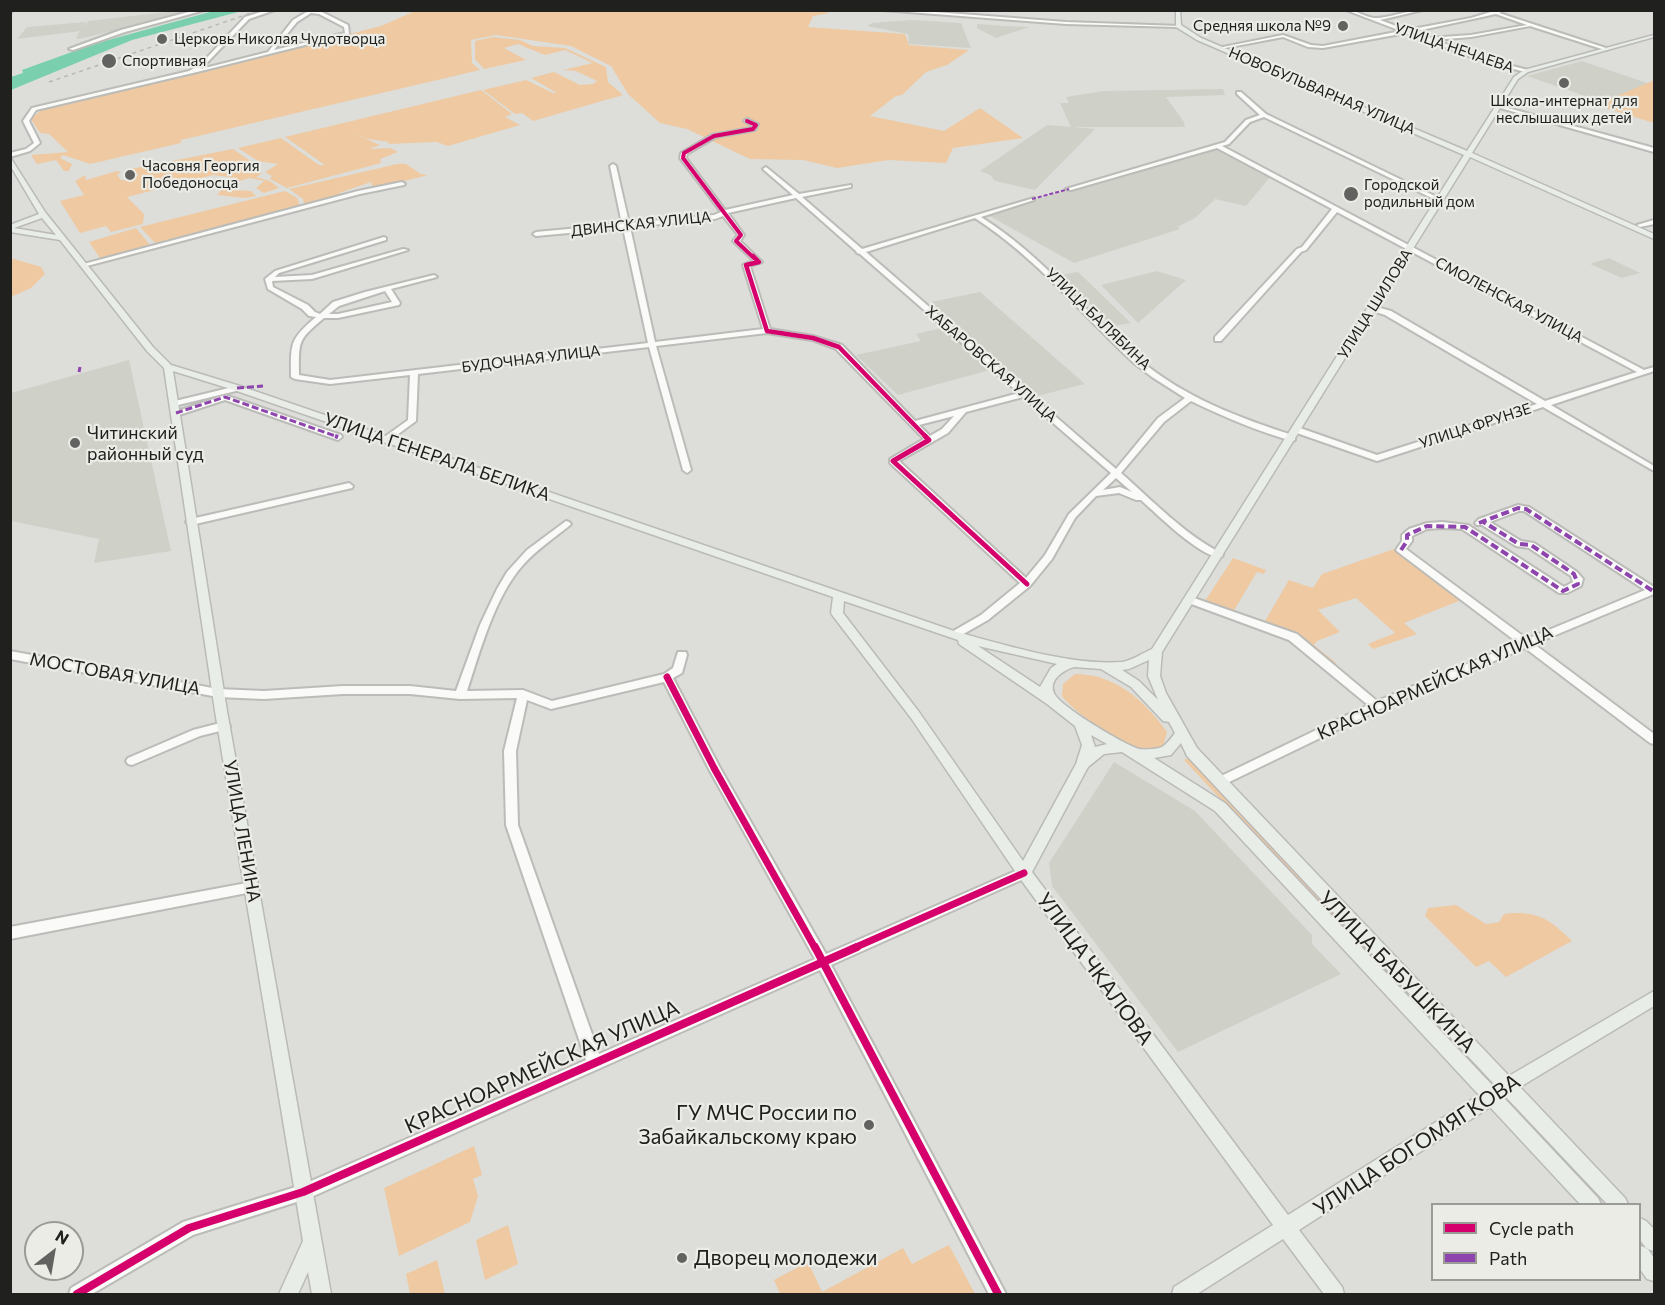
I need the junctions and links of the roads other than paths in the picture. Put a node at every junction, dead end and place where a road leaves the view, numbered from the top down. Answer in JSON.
{"nodes":[{"id":1,"x":203,"y":10,"type":"edge"},
{"id":2,"x":278,"y":10,"type":"edge"},
{"id":3,"x":884,"y":10,"type":"edge"},
{"id":4,"x":1178,"y":10,"type":"edge"},
{"id":5,"x":1348,"y":10,"type":"edge"},
{"id":6,"x":1421,"y":10,"type":"edge"},
{"id":7,"x":273,"y":11,"type":"edge"},
{"id":8,"x":312,"y":11,"type":"edge"},
{"id":9,"x":890,"y":11,"type":"edge"},
{"id":10,"x":1499,"y":12,"type":"edge"},
{"id":11,"x":1372,"y":20,"type":"junction"},
{"id":12,"x":1531,"y":25,"type":"junction"},
{"id":13,"x":1178,"y":26,"type":"junction"},
{"id":14,"x":1406,"y":32,"type":"junction"},
{"id":15,"x":1654,"y":36,"type":"edge"},
{"id":16,"x":1425,"y":39,"type":"junction"},
{"id":17,"x":1220,"y":48,"type":"junction"},
{"id":18,"x":71,"y":49,"type":"dead end"},
{"id":19,"x":1607,"y":49,"type":"junction"},
{"id":20,"x":270,"y":53,"type":"junction"},
{"id":21,"x":1526,"y":71,"type":"junction"},
{"id":22,"x":191,"y":72,"type":"junction"},
{"id":23,"x":1239,"y":93,"type":"dead end"},
{"id":24,"x":1499,"y":106,"type":"junction"},
{"id":25,"x":1264,"y":115,"type":"junction"},
{"id":26,"x":747,"y":121,"type":"dead end"},
{"id":27,"x":1216,"y":145,"type":"junction"},
{"id":28,"x":1654,"y":150,"type":"edge"},
{"id":29,"x":1468,"y":154,"type":"junction"},
{"id":30,"x":10,"y":157,"type":"edge"},
{"id":31,"x":613,"y":166,"type":"dead end"},
{"id":32,"x":766,"y":169,"type":"dead end"},
{"id":33,"x":402,"y":184,"type":"dead end"},
{"id":34,"x":849,"y":186,"type":"dead end"},
{"id":35,"x":1069,"y":189,"type":"dead end"},
{"id":36,"x":795,"y":196,"type":"junction"},
{"id":37,"x":1032,"y":199,"type":"dead end"},
{"id":38,"x":1440,"y":200,"type":"junction"},
{"id":39,"x":1336,"y":209,"type":"junction"},
{"id":40,"x":723,"y":214,"type":"junction"},
{"id":41,"x":43,"y":215,"type":"junction"},
{"id":42,"x":976,"y":216,"type":"junction"},
{"id":43,"x":1654,"y":222,"type":"edge"},
{"id":44,"x":626,"y":225,"type":"junction"},
{"id":45,"x":1640,"y":225,"type":"junction"},
{"id":46,"x":10,"y":229,"type":"edge"},
{"id":47,"x":1654,"y":232,"type":"edge"},
{"id":48,"x":537,"y":234,"type":"dead end"},
{"id":49,"x":1654,"y":237,"type":"edge"},
{"id":50,"x":60,"y":238,"type":"junction"},
{"id":51,"x":384,"y":239,"type":"dead end"},
{"id":52,"x":1410,"y":248,"type":"junction"},
{"id":53,"x":405,"y":250,"type":"dead end"},
{"id":54,"x":859,"y":252,"type":"junction"},
{"id":55,"x":83,"y":265,"type":"junction"},
{"id":56,"x":434,"y":277,"type":"dead end"},
{"id":57,"x":268,"y":279,"type":"junction"},
{"id":58,"x":387,"y":288,"type":"junction"},
{"id":59,"x":1373,"y":308,"type":"junction"},
{"id":60,"x":320,"y":316,"type":"junction"},
{"id":61,"x":767,"y":331,"type":"junction"},
{"id":62,"x":1218,"y":339,"type":"dead end"},
{"id":63,"x":652,"y":345,"type":"junction"},
{"id":64,"x":168,"y":368,"type":"junction"},
{"id":65,"x":1654,"y":369,"type":"edge"},
{"id":66,"x":414,"y":372,"type":"junction"},
{"id":67,"x":1643,"y":372,"type":"junction"},
{"id":68,"x":237,"y":388,"type":"junction"},
{"id":69,"x":1025,"y":394,"type":"junction"},
{"id":70,"x":1188,"y":399,"type":"junction"},
{"id":71,"x":1543,"y":404,"type":"junction"},
{"id":72,"x":175,"y":408,"type":"junction"},
{"id":73,"x":964,"y":410,"type":"junction"},
{"id":74,"x":914,"y":424,"type":"junction"},
{"id":75,"x":1295,"y":434,"type":"junction"},
{"id":76,"x":338,"y":437,"type":"dead end"},
{"id":77,"x":386,"y":440,"type":"junction"},
{"id":78,"x":929,"y":440,"type":"junction"},
{"id":79,"x":1654,"y":469,"type":"edge"},
{"id":80,"x":687,"y":470,"type":"dead end"},
{"id":81,"x":1116,"y":474,"type":"junction"},
{"id":82,"x":350,"y":486,"type":"dead end"},
{"id":83,"x":1093,"y":494,"type":"junction"},
{"id":84,"x":1149,"y":502,"type":"junction"},
{"id":85,"x":1482,"y":521,"type":"junction"},
{"id":86,"x":191,"y":522,"type":"junction"},
{"id":87,"x":566,"y":524,"type":"dead end"},
{"id":88,"x":1473,"y":532,"type":"junction"},
{"id":89,"x":1218,"y":555,"type":"junction"},
{"id":90,"x":1027,"y":584,"type":"junction"},
{"id":91,"x":1654,"y":590,"type":"edge"},
{"id":92,"x":839,"y":596,"type":"junction"},
{"id":93,"x":1190,"y":600,"type":"junction"},
{"id":94,"x":954,"y":635,"type":"junction"},
{"id":95,"x":1525,"y":643,"type":"junction"},
{"id":96,"x":1156,"y":652,"type":"junction"},
{"id":97,"x":10,"y":655,"type":"edge"},
{"id":98,"x":682,"y":656,"type":"dead end"},
{"id":99,"x":1074,"y":663,"type":"junction"},
{"id":100,"x":1104,"y":665,"type":"junction"},
{"id":101,"x":667,"y":677,"type":"junction"},
{"id":102,"x":218,"y":693,"type":"junction"},
{"id":103,"x":524,"y":694,"type":"junction"},
{"id":104,"x":460,"y":695,"type":"junction"},
{"id":105,"x":1052,"y":701,"type":"junction"},
{"id":106,"x":1376,"y":706,"type":"junction"},
{"id":107,"x":1080,"y":723,"type":"junction"},
{"id":108,"x":224,"y":726,"type":"junction"},
{"id":109,"x":1181,"y":735,"type":"junction"},
{"id":110,"x":1654,"y":740,"type":"edge"},
{"id":111,"x":1122,"y":747,"type":"junction"},
{"id":112,"x":1139,"y":755,"type":"junction"},
{"id":113,"x":132,"y":761,"type":"dead end"},
{"id":114,"x":1083,"y":764,"type":"junction"},
{"id":115,"x":1219,"y":782,"type":"junction"},
{"id":116,"x":1024,"y":873,"type":"junction"},
{"id":117,"x":252,"y":887,"type":"junction"},
{"id":118,"x":10,"y":933,"type":"edge"},
{"id":119,"x":822,"y":960,"type":"junction"},
{"id":120,"x":1654,"y":998,"type":"edge"},
{"id":121,"x":594,"y":1061,"type":"junction"},
{"id":122,"x":1499,"y":1091,"type":"junction"},
{"id":123,"x":303,"y":1191,"type":"junction"},
{"id":124,"x":1591,"y":1203,"type":"edge"},
{"id":125,"x":1617,"y":1203,"type":"edge"},
{"id":126,"x":1287,"y":1228,"type":"junction"},
{"id":127,"x":1641,"y":1228,"type":"edge"},
{"id":128,"x":312,"y":1240,"type":"junction"},
{"id":129,"x":1654,"y":1242,"type":"edge"},
{"id":130,"x":1641,"y":1256,"type":"edge"},
{"id":131,"x":1654,"y":1272,"type":"edge"},
{"id":132,"x":76,"y":1294,"type":"edge"},
{"id":133,"x":288,"y":1294,"type":"edge"},
{"id":134,"x":321,"y":1294,"type":"edge"},
{"id":135,"x":998,"y":1294,"type":"edge"},
{"id":136,"x":1181,"y":1294,"type":"edge"},
{"id":137,"x":1335,"y":1294,"type":"edge"}],
"edges":[{"from":1,"to":18,"type":"street"},
{"from":2,"to":7,"type":"street"},
{"from":3,"to":9,"type":"street"},
{"from":4,"to":13,"type":"main road"},
{"from":5,"to":11,"type":"street","name":"УЛИЦА НЕЧАЕВА"},
{"from":6,"to":11,"type":"street"},
{"from":7,"to":22,"type":"street"},
{"from":8,"to":20,"type":"street"},
{"from":8,"to":20,"type":"street"},
{"from":9,"to":13,"type":"street"},
{"from":10,"to":12,"type":"street"},
{"from":10,"to":14,"type":"street"},
{"from":11,"to":14,"type":"street","name":"УЛИЦА НЕЧАЕВА"},
{"from":12,"to":16,"type":"street"},
{"from":12,"to":19,"type":"street"},
{"from":13,"to":17,"type":"main road","name":"НОВОБУЛЬВАРНАЯ УЛИЦА"},
{"from":14,"to":16,"type":"street","name":"УЛИЦА НЕЧАЕВА"},
{"from":14,"to":17,"type":"street"},
{"from":15,"to":19,"type":"main road"},
{"from":16,"to":21,"type":"street","name":"УЛИЦА НЕЧАЕВА"},
{"from":17,"to":29,"type":"main road","name":"НОВОБУЛЬВАРНАЯ УЛИЦА"},
{"from":19,"to":21,"type":"main road"},
{"from":20,"to":22,"type":"street"},
{"from":21,"to":24,"type":"main road","name":"УЛИЦА ШИЛОВА"},
{"from":22,"to":30,"type":"street"},
{"from":23,"to":25,"type":"street"},
{"from":24,"to":28,"type":"street"},
{"from":24,"to":29,"type":"main road","name":"УЛИЦА ШИЛОВА"},
{"from":25,"to":27,"type":"street"},
{"from":25,"to":38,"type":"street"},
{"from":26,"to":40,"type":"street"},
{"from":27,"to":35,"type":"street"},
{"from":27,"to":39,"type":"street","name":"СМОЛЕНСКАЯ УЛИЦА"},
{"from":29,"to":38,"type":"main road","name":"УЛИЦА ШИЛОВА"},
{"from":29,"to":45,"type":"main road","name":"НОВОБУЛЬВАРНАЯ УЛИЦА"},
{"from":29,"to":49,"type":"main road","name":"НОВОБУЛЬВАРНАЯ УЛИЦА"},
{"from":30,"to":41,"type":"main road"},
{"from":31,"to":44,"type":"street"},
{"from":32,"to":36,"type":"street","name":"ХАБАРОВСКАЯ УЛИЦА"},
{"from":33,"to":55,"type":"street"},
{"from":34,"to":36,"type":"street","name":"ДВИНСКАЯ УЛИЦА"},
{"from":36,"to":40,"type":"street","name":"ДВИНСКАЯ УЛИЦА"},
{"from":36,"to":54,"type":"street","name":"ХАБАРОВСКАЯ УЛИЦА"},
{"from":37,"to":42,"type":"street"},
{"from":38,"to":52,"type":"main road","name":"УЛИЦА ШИЛОВА"},
{"from":39,"to":52,"type":"street","name":"СМОЛЕНСКАЯ УЛИЦА"},
{"from":39,"to":62,"type":"street"},
{"from":40,"to":44,"type":"street","name":"ДВИНСКАЯ УЛИЦА"},
{"from":40,"to":61,"type":"street"},
{"from":41,"to":46,"type":"main road"},
{"from":41,"to":50,"type":"main road"},
{"from":42,"to":54,"type":"street"},
{"from":42,"to":70,"type":"street","name":"УЛИЦА БАЛЯБИНА"},
{"from":43,"to":45,"type":"street"},
{"from":44,"to":48,"type":"street","name":"ДВИНСКАЯ УЛИЦА"},
{"from":44,"to":63,"type":"street"},
{"from":45,"to":47,"type":"main road","name":"НОВОБУЛЬВАРНАЯ УЛИЦА"},
{"from":46,"to":50,"type":"main road"},
{"from":50,"to":55,"type":"main road"},
{"from":51,"to":57,"type":"street"},
{"from":52,"to":59,"type":"main road","name":"УЛИЦА ШИЛОВА"},
{"from":52,"to":67,"type":"street","name":"СМОЛЕНСКАЯ УЛИЦА"},
{"from":53,"to":57,"type":"street"},
{"from":54,"to":69,"type":"street","name":"ХАБАРОВСКАЯ УЛИЦА"},
{"from":55,"to":64,"type":"main road"},
{"from":56,"to":58,"type":"street"},
{"from":57,"to":60,"type":"street"},
{"from":58,"to":60,"type":"street"},
{"from":58,"to":60,"type":"street"},
{"from":59,"to":71,"type":"street"},
{"from":59,"to":75,"type":"main road","name":"УЛИЦА ШИЛОВА"},
{"from":60,"to":66,"type":"street","name":"БУДОЧНАЯ УЛИЦА"},
{"from":61,"to":63,"type":"street","name":"БУДОЧНАЯ УЛИЦА"},
{"from":61,"to":74,"type":"street"},
{"from":63,"to":66,"type":"street","name":"БУДОЧНАЯ УЛИЦА"},
{"from":63,"to":80,"type":"street"},
{"from":64,"to":68,"type":"main road","name":"УЛИЦА ГЕНЕРАЛА БЕЛИКА"},
{"from":64,"to":72,"type":"main road","name":"УЛИЦА ЛЕНИНА"},
{"from":65,"to":67,"type":"street","name":"УЛИЦА ФРУНЗЕ"},
{"from":66,"to":77,"type":"street"},
{"from":67,"to":71,"type":"street","name":"УЛИЦА ФРУНЗЕ"},
{"from":68,"to":72,"type":"street"},
{"from":68,"to":77,"type":"main road","name":"УЛИЦА ГЕНЕРАЛА БЕЛИКА"},
{"from":69,"to":73,"type":"street"},
{"from":69,"to":81,"type":"street","name":"ХАБАРОВСКАЯ УЛИЦА"},
{"from":70,"to":75,"type":"street","name":"УЛИЦА БАЛЯБИНА"},
{"from":70,"to":81,"type":"street"},
{"from":71,"to":75,"type":"street","name":"УЛИЦА ФРУНЗЕ"},
{"from":71,"to":79,"type":"street"},
{"from":72,"to":76,"type":"street"},
{"from":72,"to":86,"type":"main road","name":"УЛИЦА ЛЕНИНА"},
{"from":73,"to":74,"type":"street"},
{"from":73,"to":78,"type":"street"},
{"from":74,"to":78,"type":"street"},
{"from":75,"to":89,"type":"main road","name":"УЛИЦА ШИЛОВА"},
{"from":77,"to":92,"type":"main road","name":"УЛИЦА ГЕНЕРАЛА БЕЛИКА"},
{"from":78,"to":90,"type":"street"},
{"from":81,"to":83,"type":"street"},
{"from":81,"to":84,"type":"street","name":"ХАБАРОВСКАЯ УЛИЦА"},
{"from":82,"to":86,"type":"street"},
{"from":83,"to":84,"type":"street"},
{"from":83,"to":90,"type":"street"},
{"from":84,"to":89,"type":"street","name":"ХАБАРОВСКАЯ УЛИЦА"},
{"from":85,"to":88,"type":"street"},
{"from":85,"to":88,"type":"street"},
{"from":85,"to":91,"type":"street"},
{"from":86,"to":102,"type":"main road","name":"УЛИЦА ЛЕНИНА"},
{"from":87,"to":104,"type":"street"},
{"from":88,"to":95,"type":"street"},
{"from":89,"to":93,"type":"main road","name":"УЛИЦА ШИЛОВА"},
{"from":90,"to":94,"type":"street"},
{"from":91,"to":95,"type":"street","name":"КРАСНОАРМЕЙСКАЯ УЛИЦА"},
{"from":92,"to":94,"type":"main road","name":"УЛИЦА ГЕНЕРАЛА БЕЛИКА"},
{"from":92,"to":116,"type":"main road","name":"УЛИЦА ЧКАЛОВА"},
{"from":93,"to":96,"type":"main road","name":"УЛИЦА ШИЛОВА"},
{"from":93,"to":106,"type":"street"},
{"from":94,"to":99,"type":"main road"},
{"from":94,"to":105,"type":"main road","name":"УЛИЦА БАБУШКИНА"},
{"from":95,"to":106,"type":"street","name":"КРАСНОАРМЕЙСКАЯ УЛИЦА"},
{"from":95,"to":110,"type":"street"},
{"from":96,"to":100,"type":"main road"},
{"from":96,"to":109,"type":"main road"},
{"from":97,"to":102,"type":"street","name":"МОСТОВАЯ УЛИЦА"},
{"from":98,"to":101,"type":"street"},
{"from":99,"to":100,"type":"main road"},
{"from":99,"to":105,"type":"main road"},
{"from":100,"to":109,"type":"main road"},
{"from":101,"to":103,"type":"street"},
{"from":101,"to":119,"type":"street"},
{"from":102,"to":104,"type":"street","name":"МОСТОВАЯ УЛИЦА"},
{"from":102,"to":108,"type":"main road","name":"УЛИЦА ЛЕНИНА"},
{"from":103,"to":104,"type":"street","name":"МОСТОВАЯ УЛИЦА"},
{"from":103,"to":121,"type":"street"},
{"from":105,"to":107,"type":"main road","name":"УЛИЦА БАБУШКИНА"},
{"from":106,"to":115,"type":"street","name":"КРАСНОАРМЕЙСКАЯ УЛИЦА"},
{"from":107,"to":111,"type":"main road","name":"УЛИЦА БАБУШКИНА"},
{"from":107,"to":114,"type":"main road"},
{"from":108,"to":113,"type":"street"},
{"from":108,"to":117,"type":"main road","name":"УЛИЦА ЛЕНИНА"},
{"from":109,"to":112,"type":"main road"},
{"from":109,"to":115,"type":"main road","name":"УЛИЦА БАБУШКИНА"},
{"from":111,"to":112,"type":"main road","name":"УЛИЦА БАБУШКИНА"},
{"from":111,"to":114,"type":"main road"},
{"from":112,"to":122,"type":"main road","name":"УЛИЦА БАБУШКИНА"},
{"from":114,"to":116,"type":"main road"},
{"from":115,"to":122,"type":"main road","name":"УЛИЦА БАБУШКИНА"},
{"from":116,"to":119,"type":"street","name":"КРАСНОАРМЕЙСКАЯ УЛИЦА"},
{"from":116,"to":126,"type":"main road","name":"УЛИЦА ЧКАЛОВА"},
{"from":117,"to":118,"type":"street"},
{"from":117,"to":123,"type":"main road","name":"УЛИЦА ЛЕНИНА"},
{"from":119,"to":121,"type":"street","name":"КРАСНОАРМЕЙСКАЯ УЛИЦА"},
{"from":119,"to":135,"type":"street"},
{"from":120,"to":122,"type":"main road","name":"УЛИЦА БОГОМЯГКОВА"},
{"from":121,"to":123,"type":"street","name":"КРАСНОАРМЕЙСКАЯ УЛИЦА"},
{"from":122,"to":124,"type":"main road","name":"УЛИЦА БАБУШКИНА"},
{"from":122,"to":125,"type":"main road","name":"УЛИЦА БАБУШКИНА"},
{"from":122,"to":126,"type":"main road","name":"УЛИЦА БОГОМЯГКОВА"},
{"from":123,"to":128,"type":"main road","name":"УЛИЦА ЛЕНИНА"},
{"from":123,"to":132,"type":"street","name":"КРАСНОАРМЕЙСКАЯ УЛИЦА"},
{"from":126,"to":136,"type":"main road","name":"УЛИЦА БОГОМЯГКОВА"},
{"from":126,"to":137,"type":"main road","name":"УЛИЦА ЧКАЛОВА"},
{"from":127,"to":129,"type":"main road"},
{"from":128,"to":133,"type":"main road"},
{"from":128,"to":134,"type":"main road","name":"УЛИЦА ЛЕНИНА"},
{"from":130,"to":131,"type":"main road"}]}
